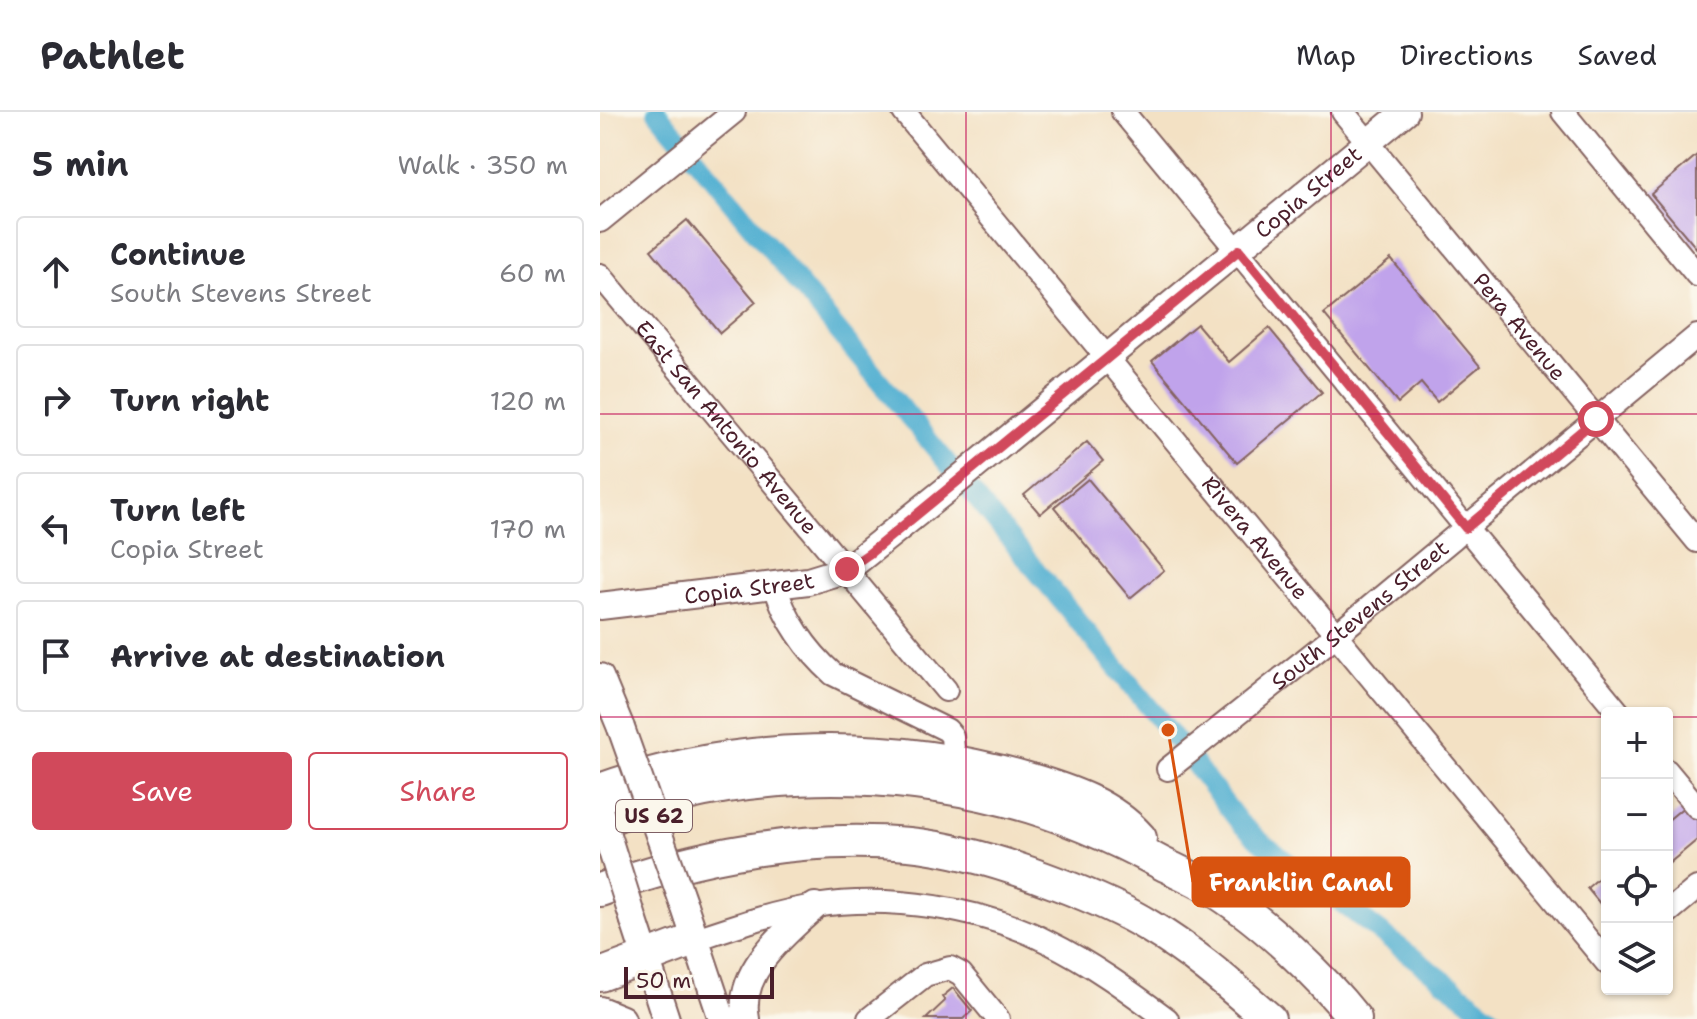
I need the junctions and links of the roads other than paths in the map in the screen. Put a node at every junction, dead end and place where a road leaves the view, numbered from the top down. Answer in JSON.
{"nodes":[{"id":1,"x":734,"y":112,"type":"edge"},
{"id":2,"x":904,"y":112,"type":"edge"},
{"id":3,"x":1123,"y":112,"type":"edge"},
{"id":4,"x":1343,"y":112,"type":"edge"},
{"id":5,"x":1405,"y":112,"type":"edge"},
{"id":6,"x":1563,"y":112,"type":"edge"},
{"id":7,"x":1368,"y":143,"type":"junction"},
{"id":8,"x":600,"y":221,"type":"edge"},
{"id":9,"x":1239,"y":250,"type":"junction"},
{"id":10,"x":600,"y":275,"type":"edge"},
{"id":11,"x":1697,"y":275,"type":"edge"},
{"id":12,"x":1697,"y":336,"type":"edge"},
{"id":13,"x":1108,"y":358,"type":"junction"},
{"id":14,"x":1596,"y":419,"type":"junction"},
{"id":15,"x":1466,"y":528,"type":"junction"},
{"id":16,"x":1697,"y":541,"type":"edge"},
{"id":17,"x":847,"y":569,"type":"junction"},
{"id":18,"x":775,"y":585,"type":"junction"},
{"id":19,"x":600,"y":606,"type":"edge"},
{"id":20,"x":1335,"y":636,"type":"junction"},
{"id":21,"x":600,"y":677,"type":"edge"},
{"id":22,"x":946,"y":690,"type":"dead end"},
{"id":23,"x":1614,"y":707,"type":"edge"},
{"id":24,"x":954,"y":762,"type":"junction"},
{"id":25,"x":1168,"y":769,"type":"dead end"},
{"id":26,"x":1673,"y":778,"type":"edge"},
{"id":27,"x":600,"y":790,"type":"edge"},
{"id":28,"x":1697,"y":807,"type":"edge"},
{"id":29,"x":600,"y":813,"type":"edge"},
{"id":30,"x":600,"y":822,"type":"edge"},
{"id":31,"x":1164,"y":864,"type":"junction"},
{"id":32,"x":1697,"y":888,"type":"edge"},
{"id":33,"x":600,"y":890,"type":"edge"},
{"id":34,"x":815,"y":906,"type":"junction"},
{"id":35,"x":1673,"y":908,"type":"edge"},
{"id":36,"x":696,"y":939,"type":"junction"},
{"id":37,"x":646,"y":958,"type":"junction"},
{"id":38,"x":1601,"y":958,"type":"edge"},
{"id":39,"x":600,"y":975,"type":"edge"},
{"id":40,"x":600,"y":1010,"type":"edge"},
{"id":41,"x":622,"y":1019,"type":"edge"},
{"id":42,"x":666,"y":1019,"type":"edge"},
{"id":43,"x":722,"y":1019,"type":"edge"},
{"id":44,"x":746,"y":1019,"type":"edge"},
{"id":45,"x":869,"y":1019,"type":"edge"},
{"id":46,"x":998,"y":1019,"type":"edge"},
{"id":47,"x":1167,"y":1019,"type":"edge"},
{"id":48,"x":1269,"y":1019,"type":"edge"},
{"id":49,"x":1355,"y":1019,"type":"edge"}],
"edges":[{"from":1,"to":8,"type":"street"},
{"from":2,"to":13,"type":"street","name":"Rivera Avenue"},
{"from":3,"to":9,"type":"street"},
{"from":4,"to":7,"type":"street","name":"Pera Avenue"},
{"from":5,"to":7,"type":"main road","name":"Copia Street"},
{"from":6,"to":11,"type":"street"},
{"from":7,"to":9,"type":"main road","name":"Copia Street"},
{"from":7,"to":14,"type":"street","name":"Pera Avenue"},
{"from":9,"to":13,"type":"main road","name":"Copia Street"},
{"from":9,"to":15,"type":"street"},
{"from":10,"to":17,"type":"street","name":"East San Antonio Avenue"},
{"from":12,"to":14,"type":"street","name":"South Stevens Street"},
{"from":13,"to":17,"type":"main road","name":"Copia Street"},
{"from":13,"to":20,"type":"street","name":"Rivera Avenue"},
{"from":14,"to":15,"type":"street","name":"South Stevens Street"},
{"from":14,"to":16,"type":"street","name":"Pera Avenue"},
{"from":15,"to":20,"type":"street","name":"South Stevens Street"},
{"from":15,"to":23,"type":"street"},
{"from":17,"to":18,"type":"main road","name":"Copia Street"},
{"from":17,"to":22,"type":"street","name":"East San Antonio Avenue"},
{"from":18,"to":19,"type":"main road","name":"Copia Street"},
{"from":18,"to":24,"type":"street"},
{"from":20,"to":25,"type":"street","name":"South Stevens Street"},
{"from":20,"to":38,"type":"street","name":"Rivera Avenue"},
{"from":21,"to":36,"type":"main road","number":"US 62","bridge":true},
{"from":24,"to":27,"type":"highway"},
{"from":24,"to":31,"type":"highway"},
{"from":26,"to":28,"type":"street"},
{"from":29,"to":37,"type":"main road","number":"US 62","bridge":true},
{"from":30,"to":31,"type":"highway"},
{"from":31,"to":49,"type":"highway"},
{"from":32,"to":35,"type":"street"},
{"from":33,"to":48,"type":"highway"},
{"from":34,"to":36,"type":"street"},
{"from":34,"to":44,"type":"main road"},
{"from":34,"to":47,"type":"street"},
{"from":36,"to":37,"type":"highway"},
{"from":36,"to":43,"type":"main road","number":"US 62"},
{"from":37,"to":39,"type":"highway"},
{"from":37,"to":42,"type":"main road","number":"US 62"},
{"from":40,"to":41,"type":"main road"},
{"from":45,"to":46,"type":"street"}]}
